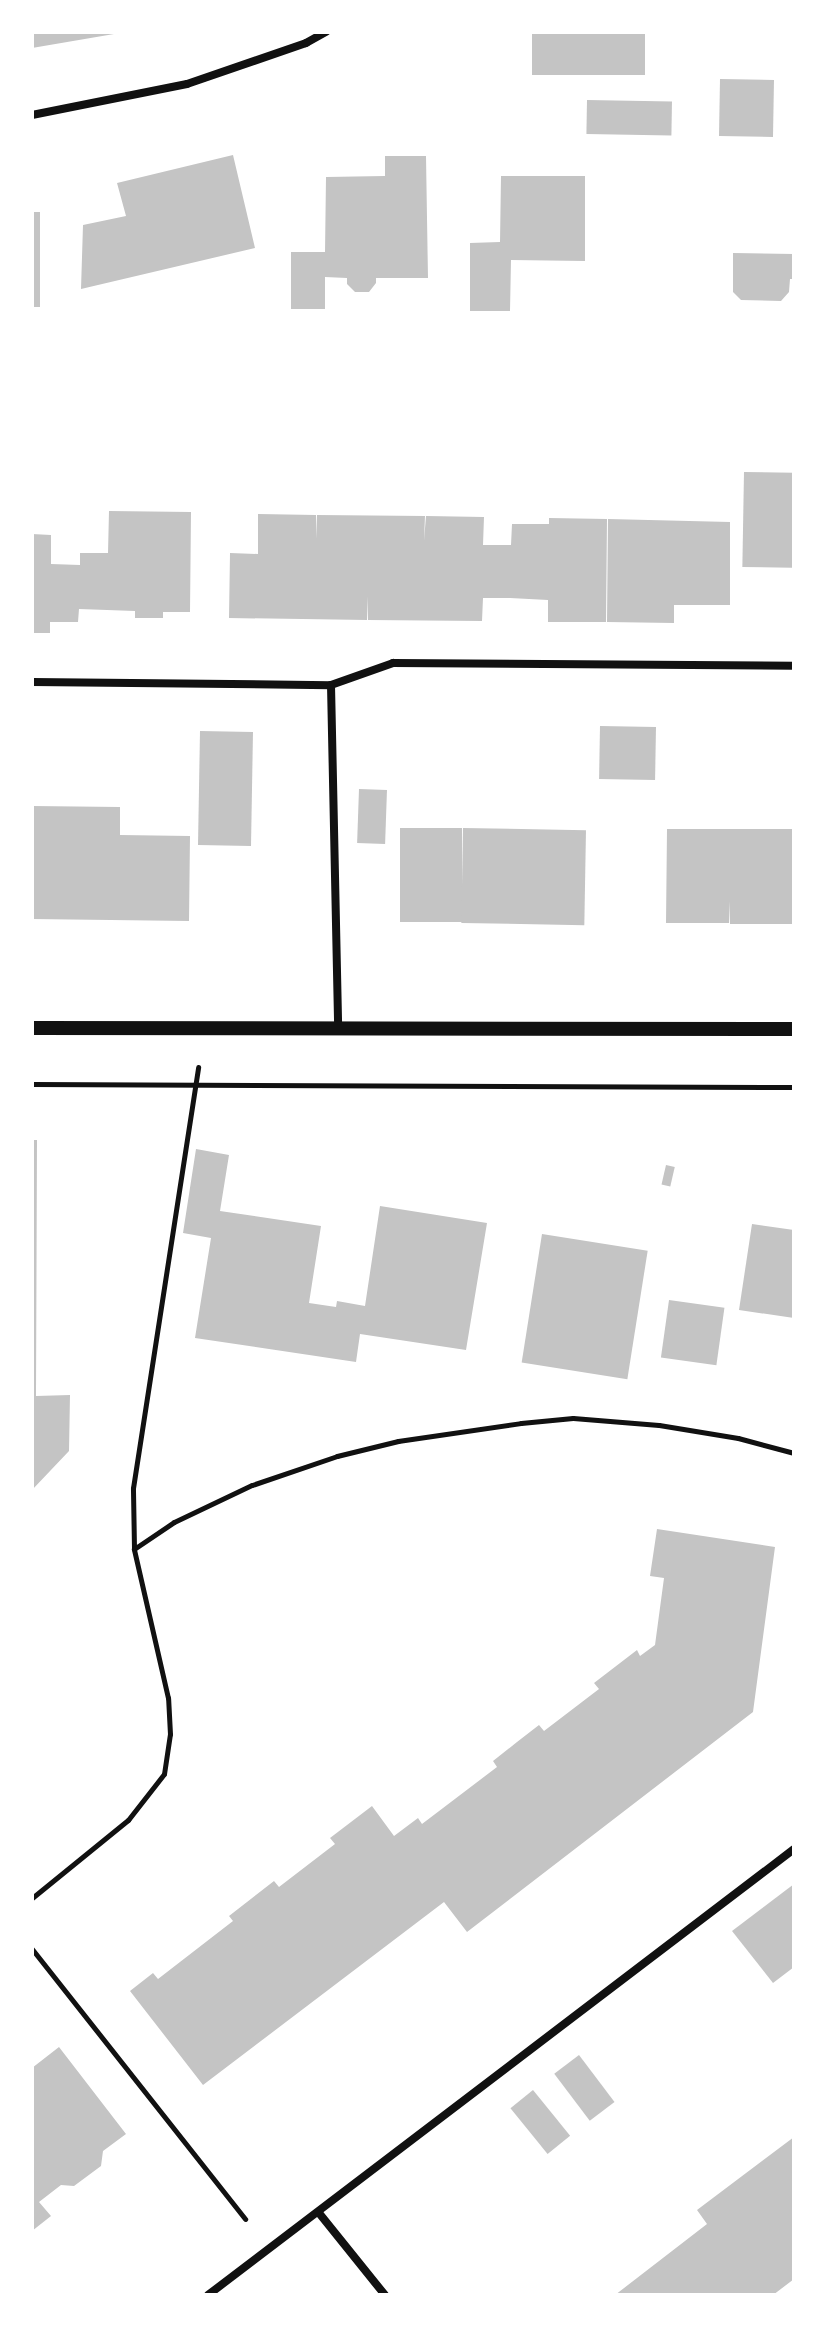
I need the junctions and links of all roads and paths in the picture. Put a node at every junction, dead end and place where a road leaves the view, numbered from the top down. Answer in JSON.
{"nodes":[{"id":1,"x":326,"y":32,"type":"edge"},
{"id":2,"x":32,"y":115,"type":"edge"},
{"id":3,"x":794,"y":666,"type":"edge"},
{"id":4,"x":32,"y":682,"type":"edge"},
{"id":5,"x":331,"y":685,"type":"junction"},
{"id":6,"x":204,"y":1026,"type":"junction"},
{"id":7,"x":338,"y":1027,"type":"junction"},
{"id":8,"x":32,"y":1028,"type":"edge"},
{"id":9,"x":794,"y":1029,"type":"edge"},
{"id":10,"x":195,"y":1082,"type":"junction"},
{"id":11,"x":32,"y":1084,"type":"edge"},
{"id":12,"x":794,"y":1087,"type":"edge"},
{"id":13,"x":794,"y":1453,"type":"edge"},
{"id":14,"x":134,"y":1549,"type":"junction"},
{"id":15,"x":794,"y":1849,"type":"edge"},
{"id":16,"x":32,"y":1898,"type":"edge"},
{"id":17,"x":32,"y":1949,"type":"edge"},
{"id":18,"x":319,"y":2213,"type":"junction"},
{"id":19,"x":268,"y":2249,"type":"junction"},
{"id":20,"x":208,"y":2295,"type":"edge"},
{"id":21,"x":385,"y":2295,"type":"edge"}],
"edges":[{"from":1,"to":2,"type":"street"},
{"from":3,"to":5,"type":"street"},
{"from":4,"to":5,"type":"street"},
{"from":5,"to":7,"type":"street"},
{"from":6,"to":7,"type":"street"},
{"from":6,"to":8,"type":"street"},
{"from":6,"to":10,"type":"path"},
{"from":7,"to":9,"type":"street"},
{"from":10,"to":11,"type":"path"},
{"from":10,"to":12,"type":"path"},
{"from":10,"to":14,"type":"path"},
{"from":13,"to":14,"type":"path"},
{"from":14,"to":16,"type":"path"},
{"from":15,"to":18,"type":"street"},
{"from":17,"to":19,"type":"path"},
{"from":18,"to":19,"type":"street"},
{"from":18,"to":21,"type":"street"},
{"from":19,"to":20,"type":"street"}]}
